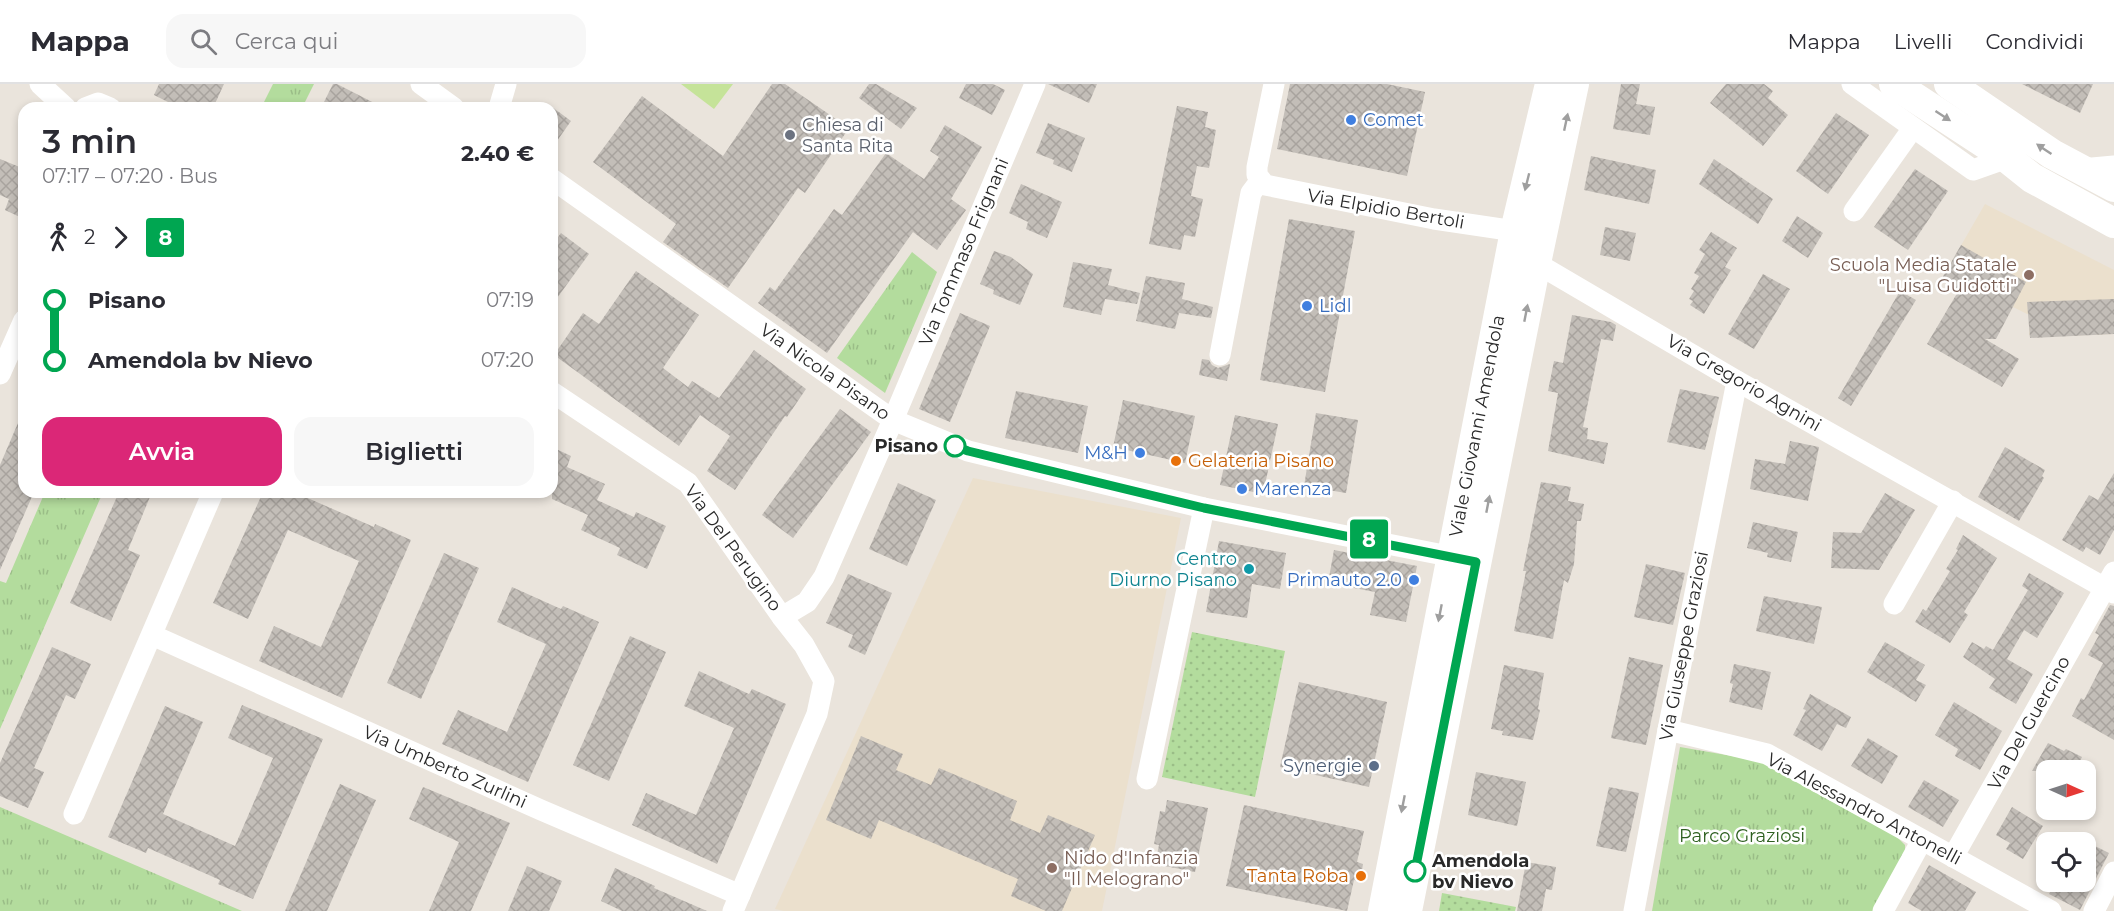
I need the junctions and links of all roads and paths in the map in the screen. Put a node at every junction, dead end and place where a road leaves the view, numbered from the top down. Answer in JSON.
{"nodes":[{"id":1,"x":40,"y":84,"type":"edge"},
{"id":2,"x":421,"y":84,"type":"edge"},
{"id":3,"x":506,"y":84,"type":"edge"},
{"id":4,"x":1034,"y":84,"type":"edge"},
{"id":5,"x":1274,"y":84,"type":"edge"},
{"id":6,"x":1550,"y":84,"type":"edge"},
{"id":7,"x":1574,"y":84,"type":"edge"},
{"id":8,"x":1852,"y":84,"type":"edge"},
{"id":9,"x":1894,"y":84,"type":"edge"},
{"id":10,"x":1949,"y":84,"type":"edge"},
{"id":11,"x":60,"y":102,"type":"edge"},
{"id":12,"x":446,"y":102,"type":"edge"},
{"id":13,"x":501,"y":102,"type":"edge"},
{"id":14,"x":1913,"y":128,"type":"junction"},
{"id":15,"x":2007,"y":158,"type":"junction"},
{"id":16,"x":2114,"y":166,"type":"edge"},
{"id":17,"x":2081,"y":170,"type":"junction"},
{"id":18,"x":1260,"y":181,"type":"junction"},
{"id":19,"x":558,"y":183,"type":"edge"},
{"id":20,"x":2114,"y":187,"type":"edge"},
{"id":21,"x":1854,"y":211,"type":"dead end"},
{"id":22,"x":2114,"y":223,"type":"edge"},
{"id":23,"x":1515,"y":231,"type":"junction"},
{"id":24,"x":1536,"y":263,"type":"junction"},
{"id":25,"x":18,"y":334,"type":"edge"},
{"id":26,"x":1220,"y":355,"type":"dead end"},
{"id":27,"x":0,"y":374,"type":"edge"},
{"id":28,"x":1737,"y":381,"type":"junction"},
{"id":29,"x":558,"y":396,"type":"edge"},
{"id":30,"x":893,"y":420,"type":"junction"},
{"id":31,"x":210,"y":498,"type":"edge"},
{"id":32,"x":1953,"y":501,"type":"junction"},
{"id":33,"x":1204,"y":508,"type":"junction"},
{"id":34,"x":1464,"y":559,"type":"junction"},
{"id":35,"x":2111,"y":584,"type":"edge"},
{"id":36,"x":1894,"y":604,"type":"dead end"},
{"id":37,"x":782,"y":617,"type":"junction"},
{"id":38,"x":152,"y":635,"type":"junction"},
{"id":39,"x":1668,"y":730,"type":"junction"},
{"id":40,"x":1147,"y":779,"type":"dead end"},
{"id":41,"x":74,"y":813,"type":"dead end"},
{"id":42,"x":1922,"y":840,"type":"junction"},
{"id":43,"x":1953,"y":857,"type":"junction"},
{"id":44,"x":2114,"y":872,"type":"edge"},
{"id":45,"x":736,"y":903,"type":"edge"},
{"id":46,"x":1383,"y":911,"type":"edge"},
{"id":47,"x":1407,"y":911,"type":"edge"},
{"id":48,"x":1634,"y":911,"type":"edge"},
{"id":49,"x":1883,"y":911,"type":"edge"},
{"id":50,"x":2051,"y":911,"type":"edge"},
{"id":51,"x":2094,"y":911,"type":"edge"}],
"edges":[{"from":1,"to":11,"type":"street"},
{"from":2,"to":12,"type":"street"},
{"from":3,"to":13,"type":"street"},
{"from":4,"to":30,"type":"street","name":"Via Tommaso Frignani"},
{"from":5,"to":18,"type":"street"},
{"from":6,"to":23,"type":"main road","name":"Viale Giovanni Amendola","one_way":true},
{"from":24,"to":7,"type":"main road","name":"Viale Giovanni Amendola","one_way":true},
{"from":8,"to":14,"type":"street"},
{"from":9,"to":15,"type":"main road","one_way":true},
{"from":17,"to":10,"type":"main road","one_way":true},
{"from":14,"to":15,"type":"street"},
{"from":14,"to":21,"type":"street"},
{"from":15,"to":22,"type":"main road"},
{"from":16,"to":17,"type":"street"},
{"from":17,"to":20,"type":"main road"},
{"from":18,"to":23,"type":"street","name":"Via Elpidio Bertoli"},
{"from":18,"to":26,"type":"street"},
{"from":19,"to":30,"type":"street","name":"Via Nicola Pisano"},
{"from":23,"to":34,"type":"main road","name":"Viale Giovanni Amendola"},
{"from":24,"to":28,"type":"street","name":"Via Gregorio Agnini"},
{"from":34,"to":24,"type":"main road","name":"Viale Giovanni Amendola","one_way":true},
{"from":25,"to":27,"type":"street"},
{"from":28,"to":32,"type":"street","name":"Via Gregorio Agnini"},
{"from":28,"to":39,"type":"street","name":"Via Giuseppe Graziosi"},
{"from":29,"to":37,"type":"street","name":"Via Del Perugino"},
{"from":30,"to":33,"type":"street","name":"Via Nicola Pisano"},
{"from":30,"to":37,"type":"street","name":"Via Del Perugino"},
{"from":31,"to":38,"type":"street"},
{"from":32,"to":35,"type":"street","name":"Via Gregorio Agnini"},
{"from":32,"to":36,"type":"street"},
{"from":33,"to":34,"type":"street","name":"Via Nicola Pisano"},
{"from":33,"to":40,"type":"street"},
{"from":34,"to":46,"type":"main road","name":"Viale Giovanni Amendola","one_way":true},
{"from":34,"to":47,"type":"main road","name":"Viale Giovanni Amendola"},
{"from":35,"to":43,"type":"street","name":"Via Del Guercino"},
{"from":37,"to":45,"type":"street","name":"Via Umberto Zurlini"},
{"from":38,"to":41,"type":"street"},
{"from":38,"to":45,"type":"street","name":"Via Umberto Zurlini"},
{"from":39,"to":42,"type":"street","name":"Via Alessandro Antonelli"},
{"from":39,"to":48,"type":"street","name":"Via Giuseppe Graziosi"},
{"from":42,"to":43,"type":"street","name":"Via Alessandro Antonelli"},
{"from":42,"to":49,"type":"street"},
{"from":43,"to":50,"type":"street","name":"Via Alessandro Antonelli"},
{"from":44,"to":51,"type":"street"}]}
